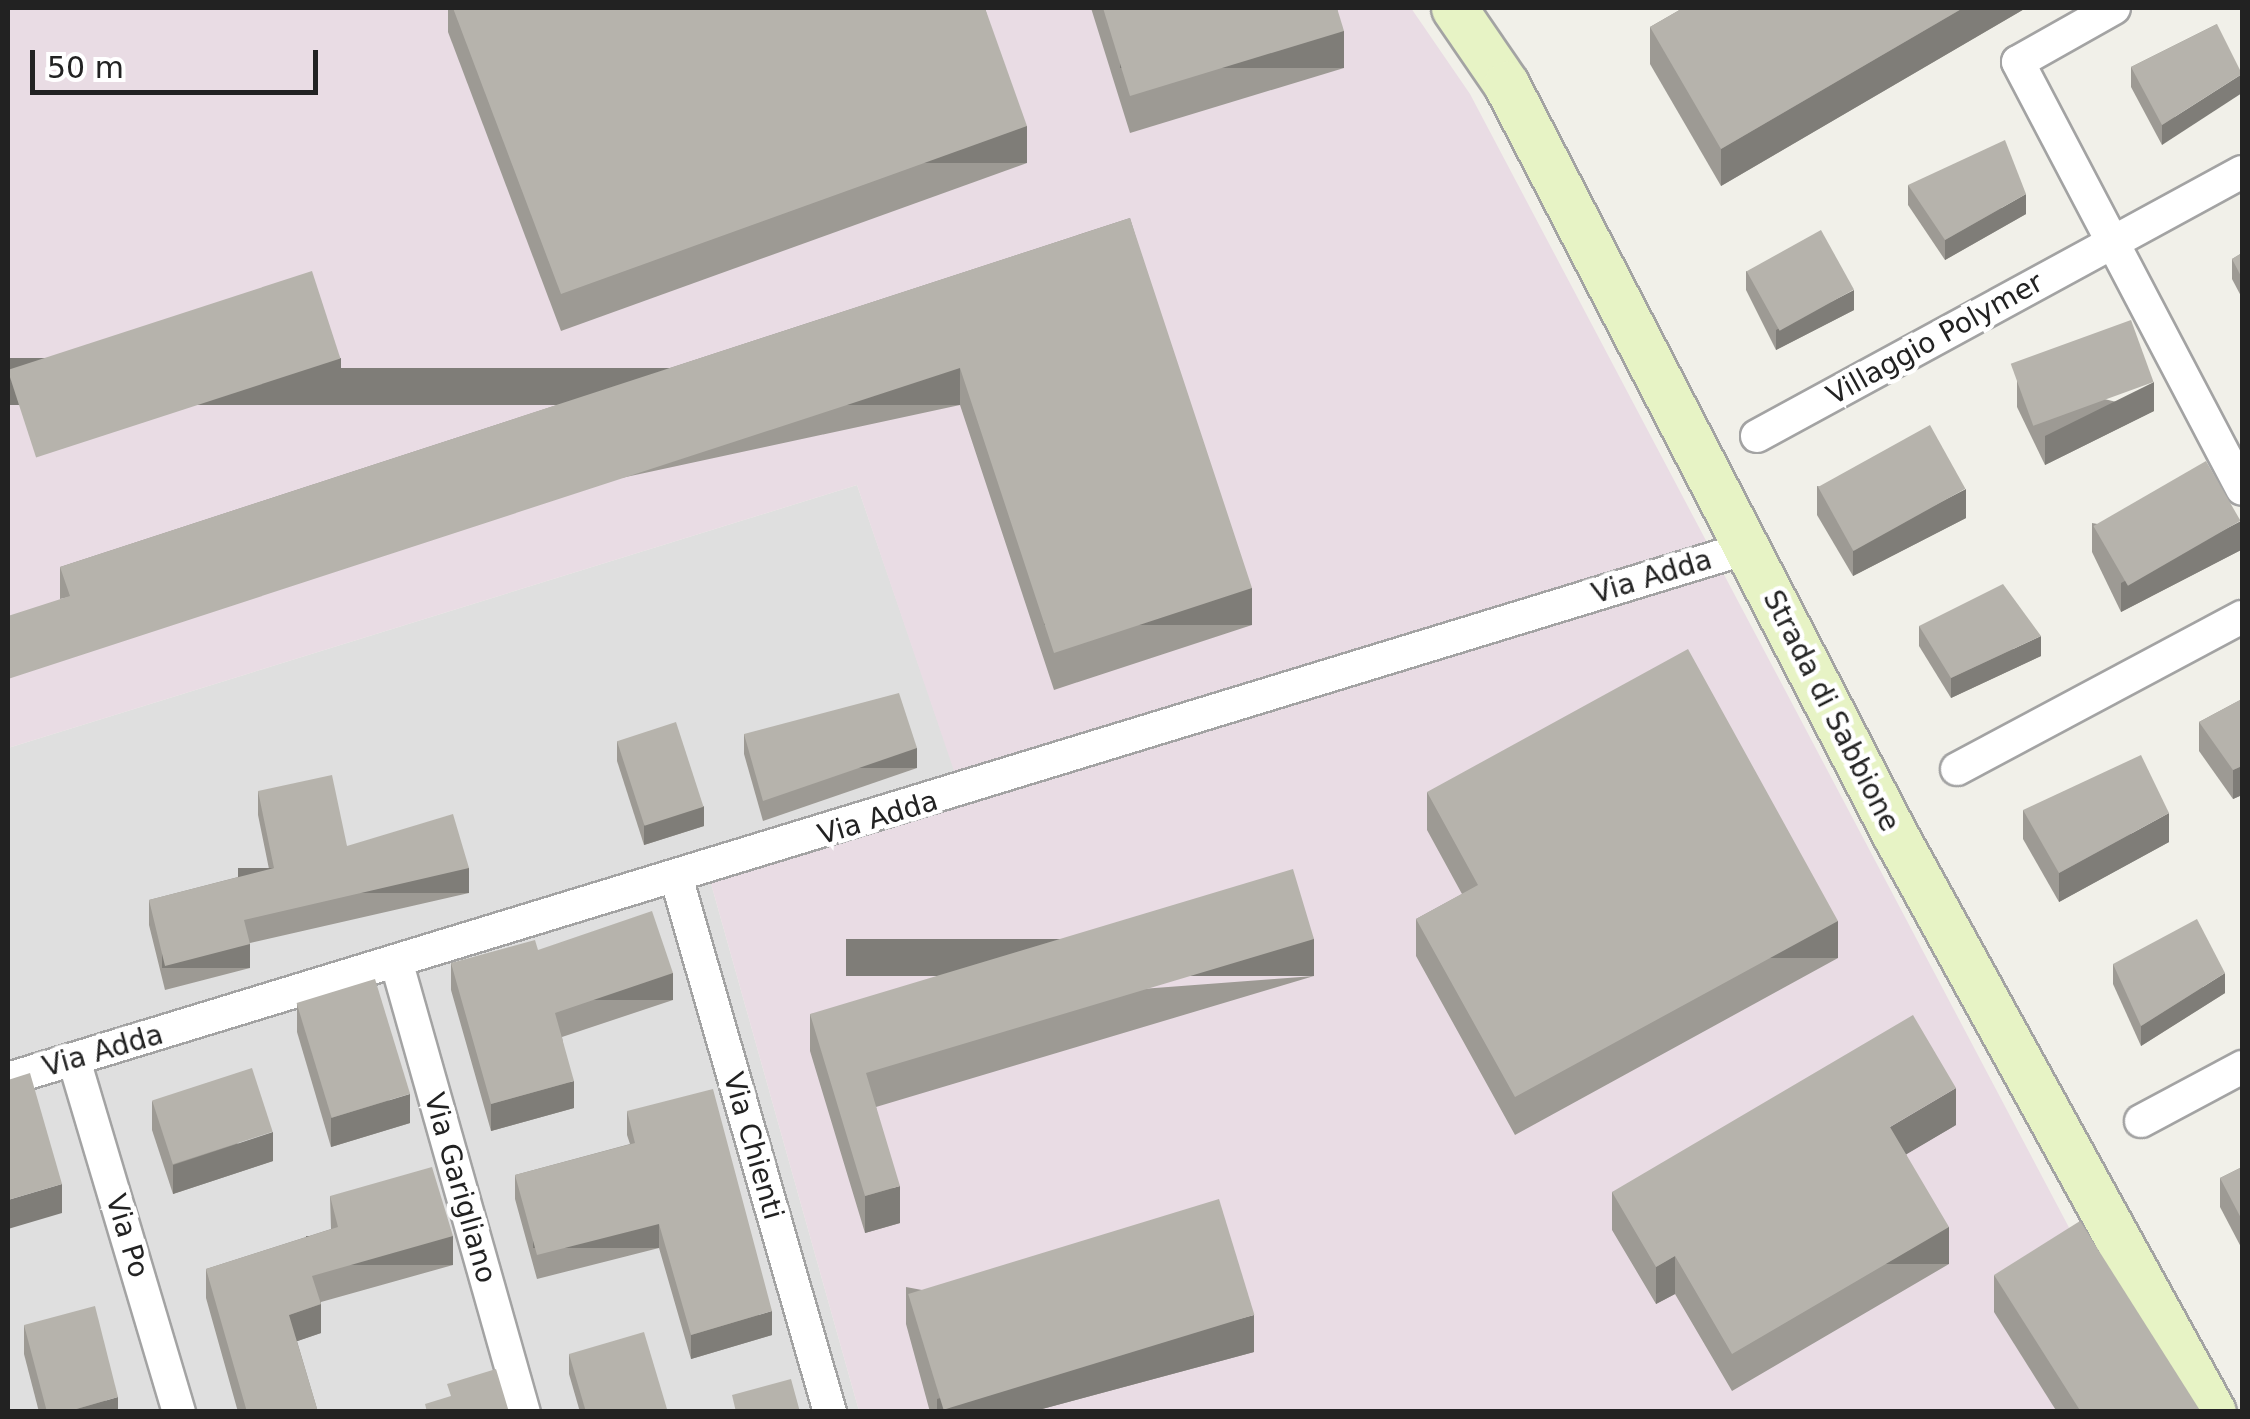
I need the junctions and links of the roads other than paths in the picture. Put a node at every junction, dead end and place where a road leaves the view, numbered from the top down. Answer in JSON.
{"nodes":[{"id":1,"x":1454,"y":8,"type":"edge"},
{"id":2,"x":2114,"y":8,"type":"edge"},
{"id":3,"x":2242,"y":172,"type":"edge"},
{"id":4,"x":2113,"y":242,"type":"junction"},
{"id":5,"x":1757,"y":436,"type":"dead end"},
{"id":6,"x":2242,"y":488,"type":"edge"},
{"id":7,"x":1747,"y":548,"type":"junction"},
{"id":8,"x":2242,"y":617,"type":"edge"},
{"id":9,"x":1958,"y":769,"type":"dead end"},
{"id":10,"x":677,"y":880,"type":"junction"},
{"id":11,"x":397,"y":964,"type":"junction"},
{"id":12,"x":74,"y":1060,"type":"junction"},
{"id":13,"x":2242,"y":1067,"type":"edge"},
{"id":14,"x":8,"y":1079,"type":"edge"},
{"id":15,"x":2141,"y":1120,"type":"dead end"},
{"id":16,"x":179,"y":1412,"type":"edge"},
{"id":17,"x":524,"y":1412,"type":"edge"},
{"id":18,"x":830,"y":1412,"type":"edge"},
{"id":19,"x":2213,"y":1412,"type":"edge"}],
"edges":[{"from":1,"to":7,"type":"main road","name":"Strada di Sabbione"},
{"from":2,"to":4,"type":"street"},
{"from":3,"to":4,"type":"street","name":"Villaggio Polymer"},
{"from":4,"to":5,"type":"street","name":"Villaggio Polymer"},
{"from":4,"to":6,"type":"street"},
{"from":7,"to":10,"type":"street","name":"Via Adda"},
{"from":7,"to":19,"type":"main road","name":"Strada di Sabbione"},
{"from":8,"to":9,"type":"street"},
{"from":10,"to":11,"type":"street","name":"Via Adda"},
{"from":10,"to":18,"type":"street","name":"Via Chienti"},
{"from":11,"to":12,"type":"street","name":"Via Adda"},
{"from":11,"to":17,"type":"street","name":"Via Garigliano"},
{"from":12,"to":14,"type":"street","name":"Via Adda"},
{"from":12,"to":16,"type":"street","name":"Via Po"},
{"from":13,"to":15,"type":"street"}]}
